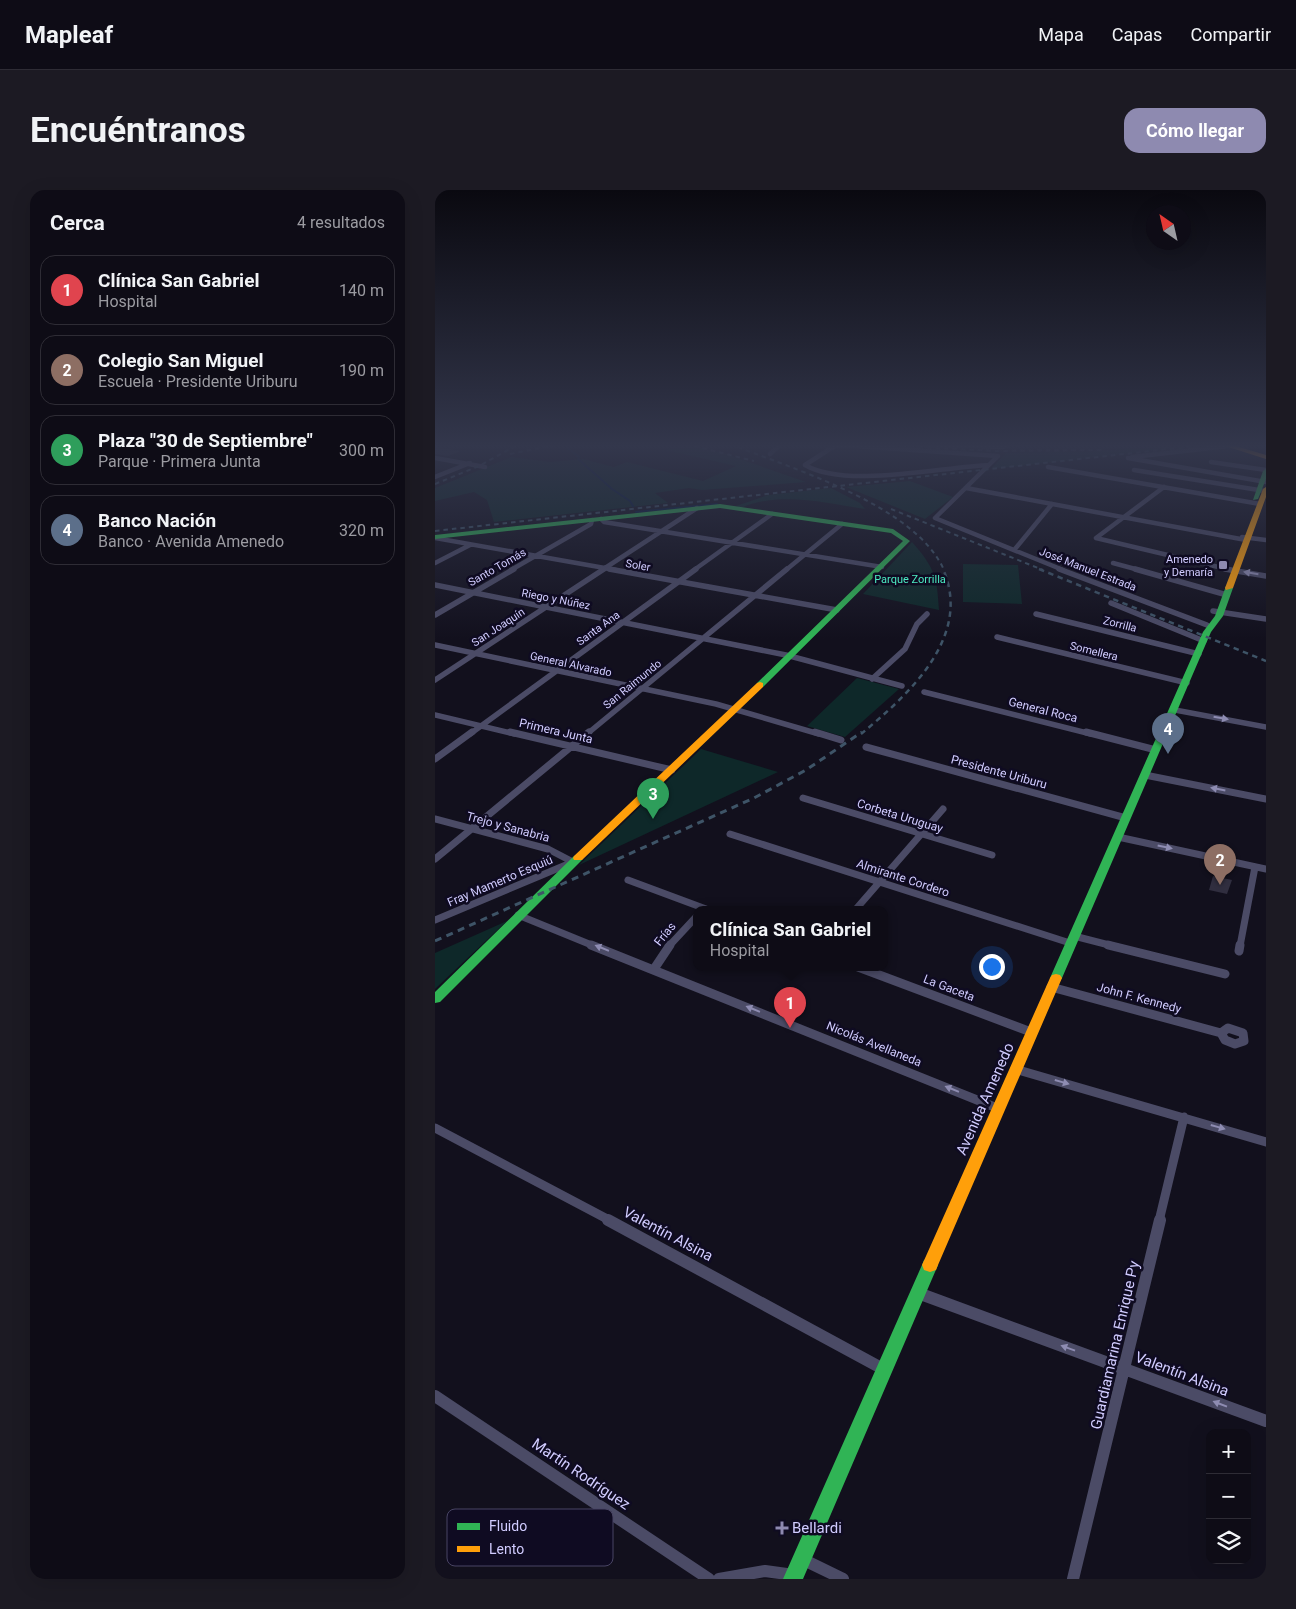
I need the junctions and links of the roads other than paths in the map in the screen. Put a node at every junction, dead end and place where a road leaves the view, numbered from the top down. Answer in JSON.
{"nodes":[{"id":1,"x":690,"y":509,"type":"edge"},
{"id":2,"x":696,"y":509,"type":"edge"},
{"id":3,"x":738,"y":509,"type":"edge"},
{"id":4,"x":944,"y":509,"type":"edge"},
{"id":5,"x":1048,"y":509,"type":"edge"},
{"id":6,"x":1078,"y":509,"type":"edge"},
{"id":7,"x":1135,"y":509,"type":"edge"},
{"id":8,"x":1255,"y":509,"type":"edge"},
{"id":9,"x":772,"y":514,"type":"junction"},
{"id":10,"x":1123,"y":517,"type":"junction"},
{"id":11,"x":597,"y":520,"type":"junction"},
{"id":12,"x":842,"y":524,"type":"junction"},
{"id":13,"x":662,"y":532,"type":"junction"},
{"id":14,"x":435,"y":537,"type":"edge"},
{"id":15,"x":1243,"y":538,"type":"junction"},
{"id":16,"x":1266,"y":540,"type":"edge"},
{"id":17,"x":731,"y":543,"type":"junction"},
{"id":18,"x":470,"y":545,"type":"junction"},
{"id":19,"x":1015,"y":549,"type":"junction"},
{"id":20,"x":804,"y":555,"type":"junction"},
{"id":21,"x":535,"y":556,"type":"junction"},
{"id":22,"x":435,"y":563,"type":"edge"},
{"id":23,"x":1113,"y":563,"type":"dead end"},
{"id":24,"x":882,"y":567,"type":"junction"},
{"id":25,"x":605,"y":569,"type":"junction"},
{"id":26,"x":1232,"y":570,"type":"junction"},
{"id":27,"x":1266,"y":576,"type":"edge"},
{"id":28,"x":679,"y":582,"type":"junction"},
{"id":29,"x":435,"y":586,"type":"edge"},
{"id":30,"x":472,"y":593,"type":"junction"},
{"id":31,"x":1223,"y":594,"type":"junction"},
{"id":32,"x":755,"y":596,"type":"junction"},
{"id":33,"x":1111,"y":603,"type":"dead end"},
{"id":34,"x":546,"y":608,"type":"junction"},
{"id":35,"x":837,"y":610,"type":"junction"},
{"id":36,"x":1217,"y":612,"type":"junction"},
{"id":37,"x":927,"y":614,"type":"dead end"},
{"id":38,"x":1036,"y":614,"type":"dead end"},
{"id":39,"x":435,"y":615,"type":"edge"},
{"id":40,"x":1266,"y":619,"type":"edge"},
{"id":41,"x":623,"y":623,"type":"junction"},
{"id":42,"x":1206,"y":633,"type":"junction"},
{"id":43,"x":997,"y":637,"type":"dead end"},
{"id":44,"x":704,"y":638,"type":"junction"},
{"id":45,"x":435,"y":644,"type":"edge"},
{"id":46,"x":475,"y":653,"type":"junction"},
{"id":47,"x":1199,"y":654,"type":"junction"},
{"id":48,"x":791,"y":656,"type":"junction"},
{"id":49,"x":556,"y":670,"type":"junction"},
{"id":50,"x":872,"y":678,"type":"junction"},
{"id":51,"x":435,"y":680,"type":"edge"},
{"id":52,"x":1187,"y":683,"type":"junction"},
{"id":53,"x":902,"y":686,"type":"dead end"},
{"id":54,"x":642,"y":689,"type":"junction"},
{"id":55,"x":924,"y":692,"type":"dead end"},
{"id":56,"x":733,"y":709,"type":"junction"},
{"id":57,"x":1175,"y":710,"type":"junction"},
{"id":58,"x":435,"y":715,"type":"edge"},
{"id":59,"x":482,"y":725,"type":"junction"},
{"id":60,"x":1266,"y":726,"type":"edge"},
{"id":61,"x":841,"y":740,"type":"dead end"},
{"id":62,"x":571,"y":747,"type":"junction"},
{"id":63,"x":866,"y":747,"type":"dead end"},
{"id":64,"x":1157,"y":750,"type":"junction"},
{"id":65,"x":435,"y":759,"type":"edge"},
{"id":66,"x":672,"y":770,"type":"junction"},
{"id":67,"x":1145,"y":775,"type":"junction"},
{"id":68,"x":803,"y":798,"type":"dead end"},
{"id":69,"x":1266,"y":798,"type":"edge"},
{"id":70,"x":943,"y":809,"type":"dead end"},
{"id":71,"x":1126,"y":818,"type":"junction"},
{"id":72,"x":435,"y":820,"type":"edge"},
{"id":73,"x":471,"y":829,"type":"junction"},
{"id":74,"x":730,"y":834,"type":"dead end"},
{"id":75,"x":922,"y":834,"type":"junction"},
{"id":76,"x":1118,"y":837,"type":"junction"},
{"id":77,"x":991,"y":855,"type":"dead end"},
{"id":78,"x":435,"y":859,"type":"edge"},
{"id":79,"x":573,"y":862,"type":"junction"},
{"id":80,"x":1255,"y":867,"type":"junction"},
{"id":81,"x":1266,"y":869,"type":"edge"},
{"id":82,"x":628,"y":880,"type":"dead end"},
{"id":83,"x":879,"y":883,"type":"junction"},
{"id":84,"x":698,"y":906,"type":"edge"},
{"id":85,"x":859,"y":906,"type":"edge"},
{"id":86,"x":518,"y":915,"type":"junction"},
{"id":87,"x":435,"y":920,"type":"edge"},
{"id":88,"x":693,"y":920,"type":"edge"},
{"id":89,"x":1072,"y":940,"type":"junction"},
{"id":90,"x":1239,"y":951,"type":"dead end"},
{"id":91,"x":654,"y":968,"type":"junction"},
{"id":92,"x":869,"y":971,"type":"edge"},
{"id":93,"x":1225,"y":974,"type":"dead end"},
{"id":94,"x":1051,"y":987,"type":"junction"},
{"id":95,"x":438,"y":995,"type":"edge"},
{"id":96,"x":1031,"y":1032,"type":"junction"},
{"id":97,"x":1221,"y":1033,"type":"dead end"},
{"id":98,"x":1015,"y":1069,"type":"junction"},
{"id":99,"x":997,"y":1108,"type":"junction"},
{"id":100,"x":1184,"y":1117,"type":"junction"},
{"id":101,"x":435,"y":1128,"type":"edge"},
{"id":102,"x":1266,"y":1142,"type":"edge"},
{"id":103,"x":917,"y":1293,"type":"junction"},
{"id":104,"x":1125,"y":1368,"type":"junction"},
{"id":105,"x":885,"y":1370,"type":"junction"},
{"id":106,"x":435,"y":1396,"type":"edge"},
{"id":107,"x":1266,"y":1421,"type":"edge"},
{"id":108,"x":604,"y":1509,"type":"edge"},
{"id":109,"x":613,"y":1515,"type":"edge"},
{"id":110,"x":801,"y":1559,"type":"junction"},
{"id":111,"x":794,"y":1577,"type":"edge"},
{"id":112,"x":709,"y":1579,"type":"edge"},
{"id":113,"x":719,"y":1579,"type":"edge"},
{"id":114,"x":843,"y":1579,"type":"edge"},
{"id":115,"x":1073,"y":1579,"type":"edge"}],
"edges":[{"from":1,"to":11,"type":"street"},
{"from":2,"to":13,"type":"street","name":"San Joaquín"},
{"from":3,"to":9,"type":"street"},
{"from":4,"to":19,"type":"street","name":"José Manuel Estrada"},
{"from":5,"to":19,"type":"street"},
{"from":6,"to":10,"type":"street"},
{"from":7,"to":10,"type":"street"},
{"from":8,"to":15,"type":"street","name":"Avenida Amenedo"},
{"from":9,"to":12,"type":"street"},
{"from":9,"to":17,"type":"street","name":"Santa Ana"},
{"from":10,"to":15,"type":"street"},
{"from":10,"to":26,"type":"street"},
{"from":11,"to":13,"type":"street"},
{"from":11,"to":14,"type":"street"},
{"from":11,"to":21,"type":"street","name":"Santo Tomás"},
{"from":12,"to":20,"type":"street","name":"San Raimundo"},
{"from":12,"to":24,"type":"street"},
{"from":13,"to":17,"type":"street"},
{"from":13,"to":25,"type":"street","name":"San Joaquín"},
{"from":14,"to":18,"type":"street","name":"Soler"},
{"from":15,"to":16,"type":"street"},
{"from":15,"to":26,"type":"street","name":"Avenida Amenedo"},
{"from":17,"to":20,"type":"street"},
{"from":17,"to":28,"type":"street","name":"Santa Ana"},
{"from":18,"to":21,"type":"street","name":"Soler"},
{"from":18,"to":22,"type":"street"},
{"from":19,"to":42,"type":"street","name":"José Manuel Estrada"},
{"from":20,"to":24,"type":"street"},
{"from":20,"to":32,"type":"street","name":"San Raimundo"},
{"from":21,"to":25,"type":"street","name":"Soler"},
{"from":21,"to":30,"type":"street","name":"Santo Tomás"},
{"from":23,"to":31,"type":"street"},
{"from":24,"to":35,"type":"street"},
{"from":25,"to":28,"type":"street","name":"Soler"},
{"from":25,"to":34,"type":"street","name":"San Joaquín"},
{"from":27,"to":26,"type":"street","one_way":true},
{"from":26,"to":31,"type":"street","name":"Avenida Amenedo"},
{"from":28,"to":32,"type":"street","name":"Soler"},
{"from":28,"to":41,"type":"street","name":"Santa Ana"},
{"from":29,"to":30,"type":"street","name":"Riego y Núñez"},
{"from":30,"to":34,"type":"street","name":"Riego y Núñez"},
{"from":30,"to":39,"type":"street","name":"Santo Tomás"},
{"from":31,"to":36,"type":"street","name":"Avenida Amenedo"},
{"from":32,"to":35,"type":"street","name":"Soler"},
{"from":32,"to":44,"type":"street","name":"San Raimundo"},
{"from":33,"to":42,"type":"street"},
{"from":34,"to":41,"type":"street","name":"Riego y Núñez"},
{"from":34,"to":46,"type":"street","name":"San Joaquín"},
{"from":35,"to":48,"type":"street"},
{"from":36,"to":40,"type":"street"},
{"from":36,"to":42,"type":"street","name":"Avenida Amenedo"},
{"from":37,"to":50,"type":"street"},
{"from":38,"to":47,"type":"street","name":"Zorrilla"},
{"from":41,"to":44,"type":"street","name":"Riego y Núñez"},
{"from":41,"to":49,"type":"street","name":"Santa Ana"},
{"from":42,"to":47,"type":"street","name":"Avenida Amenedo"},
{"from":43,"to":52,"type":"street","name":"Somellera"},
{"from":44,"to":48,"type":"street","name":"Riego y Núñez"},
{"from":44,"to":54,"type":"street","name":"San Raimundo"},
{"from":45,"to":46,"type":"street","name":"General Alvarado"},
{"from":46,"to":49,"type":"street","name":"General Alvarado"},
{"from":46,"to":51,"type":"street","name":"San Joaquín"},
{"from":47,"to":52,"type":"street","name":"Avenida Amenedo"},
{"from":48,"to":50,"type":"street"},
{"from":48,"to":56,"type":"street"},
{"from":49,"to":54,"type":"street","name":"General Alvarado"},
{"from":49,"to":59,"type":"street","name":"Santa Ana"},
{"from":50,"to":53,"type":"street"},
{"from":52,"to":57,"type":"street","name":"Avenida Amenedo"},
{"from":54,"to":56,"type":"street","name":"General Alvarado"},
{"from":54,"to":62,"type":"street","name":"San Raimundo"},
{"from":55,"to":64,"type":"street","name":"General Roca"},
{"from":56,"to":61,"type":"street"},
{"from":56,"to":66,"type":"street"},
{"from":57,"to":60,"type":"street","one_way":true},
{"from":57,"to":64,"type":"street","name":"Avenida Amenedo"},
{"from":58,"to":59,"type":"street","name":"Primera Junta"},
{"from":59,"to":62,"type":"street","name":"Primera Junta"},
{"from":59,"to":65,"type":"street","name":"Santa Ana"},
{"from":62,"to":66,"type":"street","name":"Primera Junta"},
{"from":62,"to":73,"type":"street","name":"San Raimundo"},
{"from":63,"to":71,"type":"street","name":"Presidente Uriburu"},
{"from":64,"to":67,"type":"street","name":"Avenida Amenedo"},
{"from":66,"to":79,"type":"street"},
{"from":69,"to":67,"type":"street","one_way":true},
{"from":67,"to":71,"type":"street","name":"Avenida Amenedo"},
{"from":68,"to":75,"type":"street","name":"Corbeta Uruguay"},
{"from":70,"to":75,"type":"street"},
{"from":71,"to":76,"type":"street","name":"Avenida Amenedo"},
{"from":72,"to":73,"type":"street","name":"Trejo y Sanabria"},
{"from":73,"to":78,"type":"street","name":"San Raimundo"},
{"from":73,"to":79,"type":"street","name":"Trejo y Sanabria"},
{"from":74,"to":83,"type":"street","name":"Almirante Cordero"},
{"from":75,"to":77,"type":"street","name":"Corbeta Uruguay"},
{"from":75,"to":83,"type":"street"},
{"from":76,"to":80,"type":"street","one_way":true},
{"from":76,"to":89,"type":"street","name":"Avenida Amenedo"},
{"from":79,"to":86,"type":"street"},
{"from":79,"to":87,"type":"street","name":"Fray Mamerto Esquiú"},
{"from":80,"to":81,"type":"street"},
{"from":80,"to":90,"type":"street"},
{"from":82,"to":84,"type":"street"},
{"from":83,"to":85,"type":"street"},
{"from":83,"to":89,"type":"street","name":"Almirante Cordero"},
{"from":91,"to":86,"type":"street","name":"Nicolás Avellaneda","one_way":true},
{"from":86,"to":95,"type":"street"},
{"from":88,"to":91,"type":"street","name":"Frías"},
{"from":89,"to":93,"type":"street","name":"Almirante Cordero"},
{"from":89,"to":94,"type":"street","name":"Avenida Amenedo"},
{"from":99,"to":91,"type":"street","name":"Nicolás Avellaneda","one_way":true},
{"from":92,"to":96,"type":"street","name":"La Gaceta"},
{"from":94,"to":96,"type":"street","name":"Avenida Amenedo"},
{"from":94,"to":97,"type":"street","name":"John F. Kennedy"},
{"from":96,"to":98,"type":"street","name":"Avenida Amenedo"},
{"from":98,"to":99,"type":"street","name":"Avenida Amenedo"},
{"from":98,"to":100,"type":"street","one_way":true},
{"from":99,"to":103,"type":"street","name":"Avenida Amenedo"},
{"from":100,"to":102,"type":"street","one_way":true},
{"from":100,"to":104,"type":"street","name":"Guardiamarina Enrique Py"},
{"from":101,"to":105,"type":"street","name":"Valentín Alsina"},
{"from":104,"to":103,"type":"street","name":"Valentín Alsina","one_way":true},
{"from":103,"to":105,"type":"street","name":"Avenida Amenedo"},
{"from":107,"to":104,"type":"street","name":"Valentín Alsina","one_way":true},
{"from":104,"to":115,"type":"street","name":"Guardiamarina Enrique Py"},
{"from":105,"to":110,"type":"street","name":"Avenida Amenedo"},
{"from":106,"to":108,"type":"street","name":"Martín Rodríguez"},
{"from":109,"to":112,"type":"street","name":"Martín Rodríguez"},
{"from":110,"to":111,"type":"street","name":"Avenida Amenedo"},
{"from":110,"to":114,"type":"street"},
{"from":111,"to":113,"type":"street"}]}
